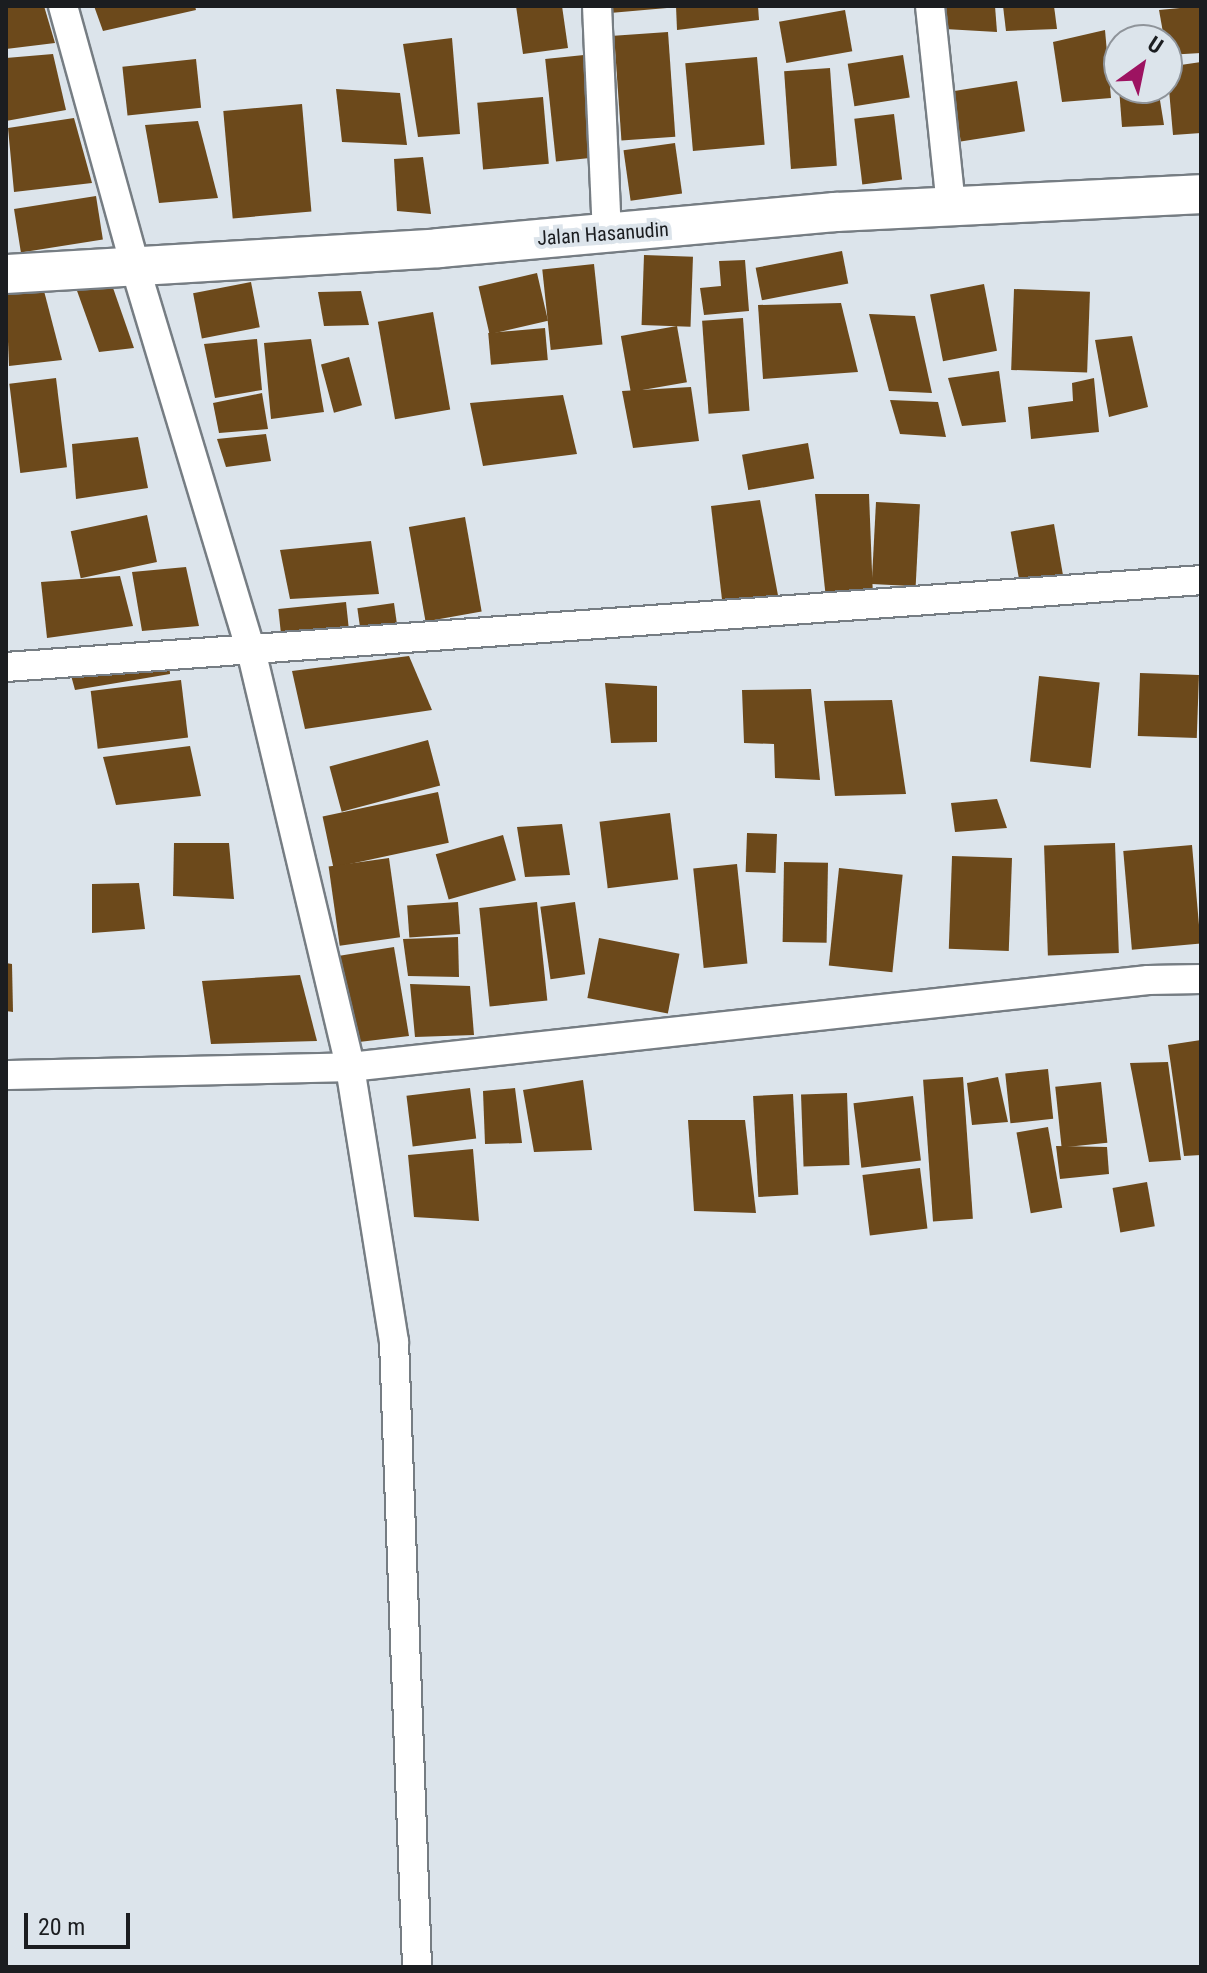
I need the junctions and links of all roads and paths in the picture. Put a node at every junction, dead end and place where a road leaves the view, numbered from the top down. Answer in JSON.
{"nodes":[{"id":1,"x":63,"y":6,"type":"edge"},
{"id":2,"x":597,"y":6,"type":"edge"},
{"id":3,"x":930,"y":6,"type":"edge"},
{"id":4,"x":1201,"y":194,"type":"edge"},
{"id":5,"x":951,"y":207,"type":"junction"},
{"id":6,"x":607,"y":232,"type":"junction"},
{"id":7,"x":136,"y":270,"type":"junction"},
{"id":8,"x":6,"y":274,"type":"edge"},
{"id":9,"x":1201,"y":580,"type":"edge"},
{"id":10,"x":251,"y":650,"type":"junction"},
{"id":11,"x":6,"y":667,"type":"edge"},
{"id":12,"x":1201,"y":979,"type":"edge"},
{"id":13,"x":350,"y":1067,"type":"junction"},
{"id":14,"x":6,"y":1075,"type":"edge"},
{"id":15,"x":418,"y":1954,"type":"edge"}],
"edges":[{"from":1,"to":7,"type":"street"},
{"from":2,"to":6,"type":"street"},
{"from":3,"to":5,"type":"street"},
{"from":4,"to":5,"type":"main road","name":"Jalan Hasanudin"},
{"from":5,"to":6,"type":"main road","name":"Jalan Hasanudin"},
{"from":6,"to":7,"type":"main road","name":"Jalan Hasanudin"},
{"from":7,"to":8,"type":"main road","name":"Jalan Hasanudin"},
{"from":7,"to":10,"type":"street"},
{"from":9,"to":10,"type":"street"},
{"from":10,"to":11,"type":"street"},
{"from":10,"to":13,"type":"street"},
{"from":12,"to":13,"type":"street"},
{"from":13,"to":14,"type":"street"},
{"from":13,"to":15,"type":"street"}]}
